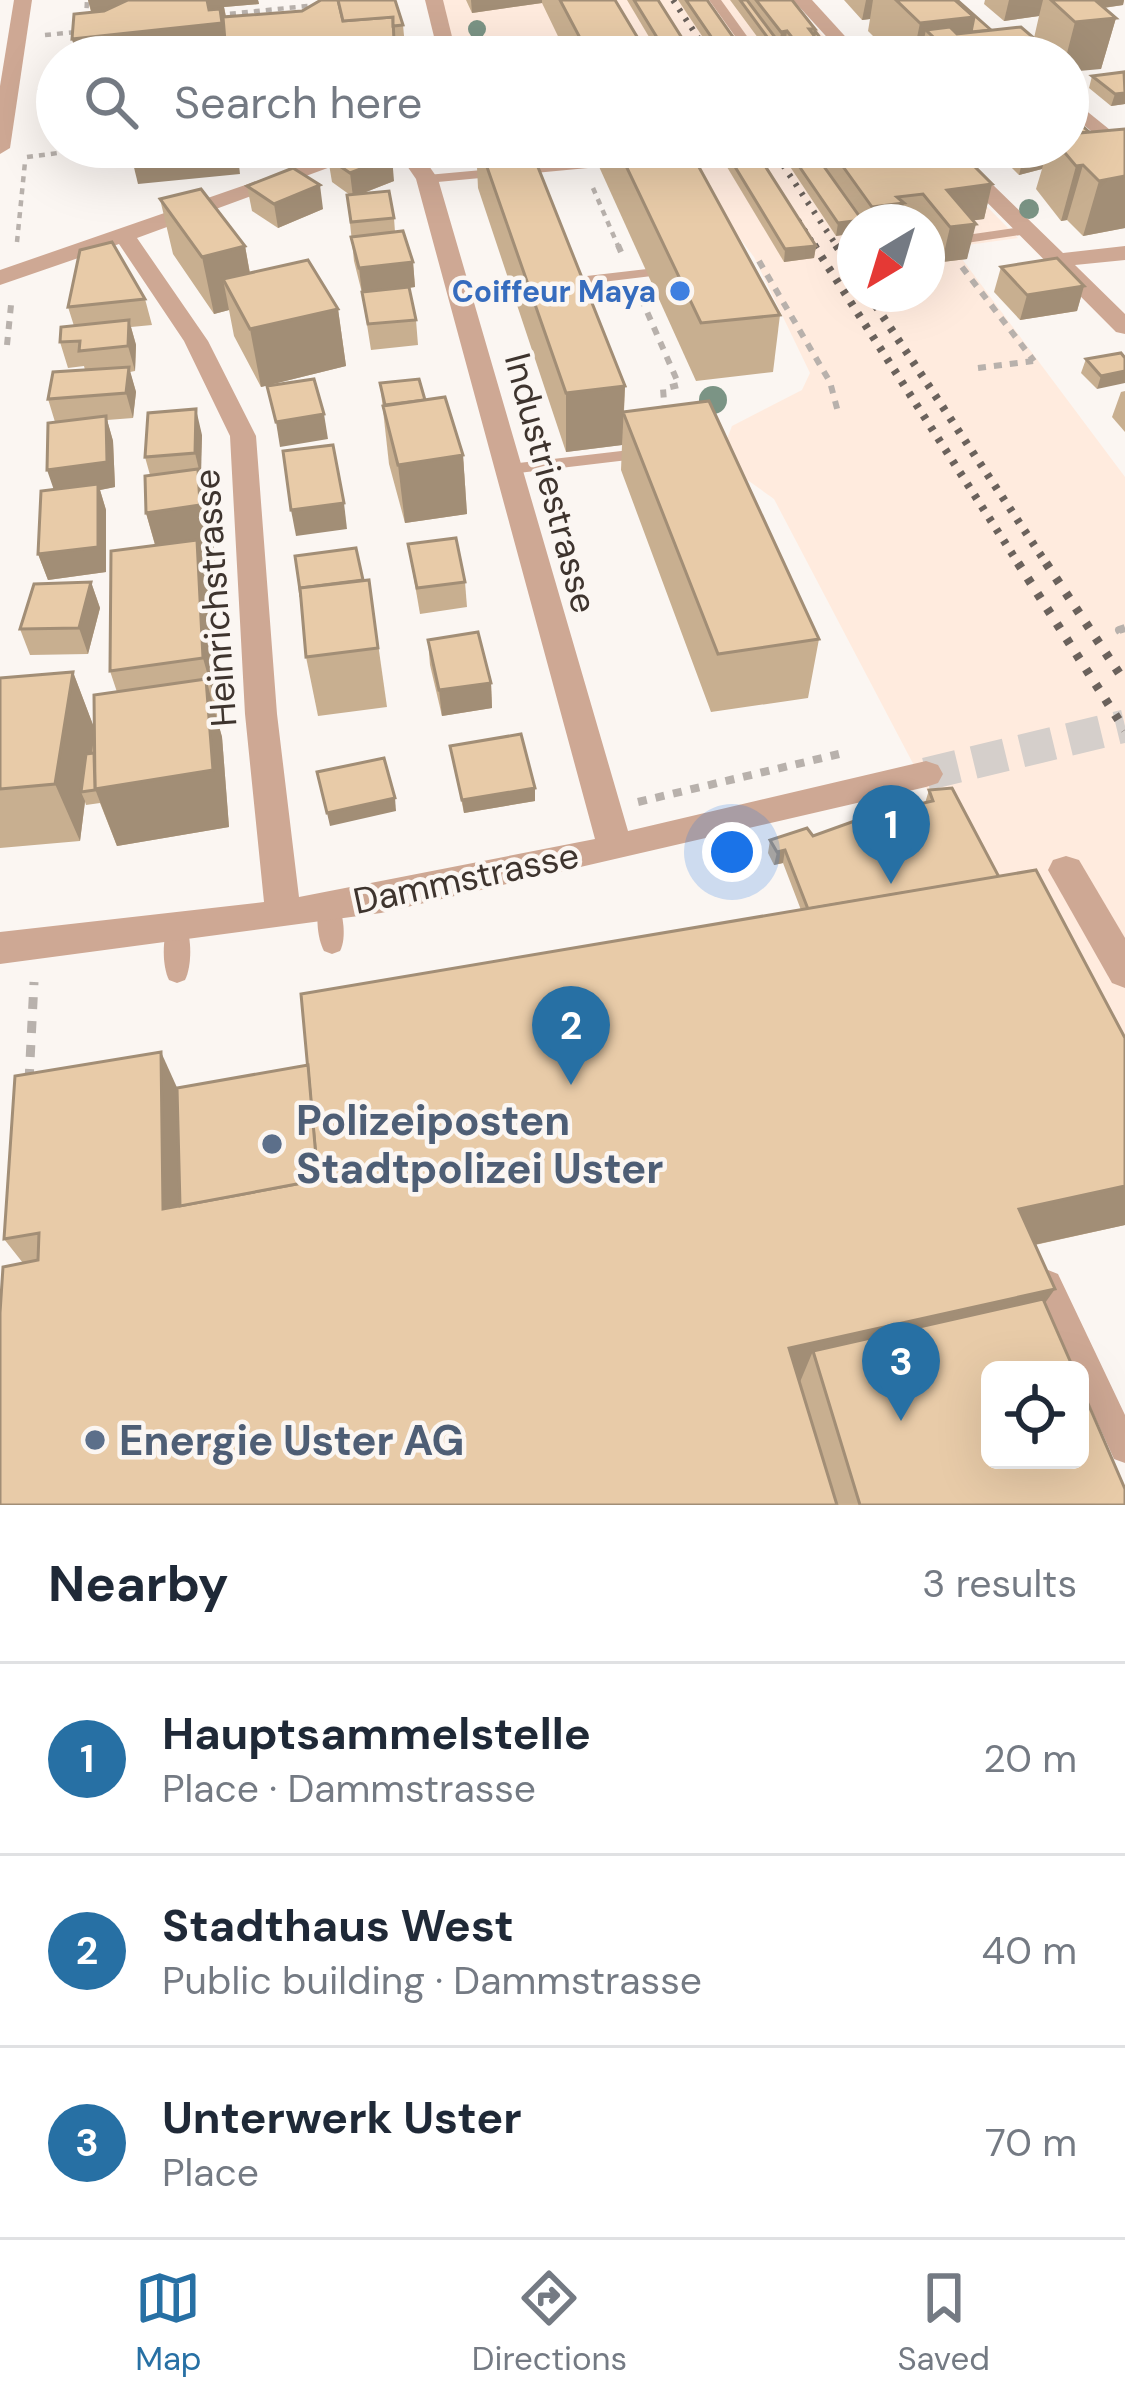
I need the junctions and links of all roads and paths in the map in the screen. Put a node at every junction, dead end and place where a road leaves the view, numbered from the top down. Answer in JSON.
{"nodes":[{"id":1,"x":23,"y":0,"type":"edge"},
{"id":2,"x":87,"y":0,"type":"edge"},
{"id":3,"x":434,"y":0,"type":"edge"},
{"id":4,"x":715,"y":0,"type":"edge"},
{"id":5,"x":784,"y":0,"type":"edge"},
{"id":6,"x":802,"y":0,"type":"edge"},
{"id":7,"x":334,"y":4,"type":"edge"},
{"id":8,"x":217,"y":15,"type":"edge"},
{"id":9,"x":87,"y":28,"type":"junction"},
{"id":10,"x":36,"y":35,"type":"dead end"},
{"id":11,"x":86,"y":36,"type":"edge"},
{"id":12,"x":443,"y":36,"type":"edge"},
{"id":13,"x":741,"y":36,"type":"edge"},
{"id":14,"x":813,"y":36,"type":"edge"},
{"id":15,"x":835,"y":36,"type":"edge"},
{"id":16,"x":36,"y":92,"type":"edge"},
{"id":17,"x":31,"y":104,"type":"dead end"},
{"id":18,"x":1089,"y":119,"type":"edge"},
{"id":19,"x":28,"y":139,"type":"dead end"},
{"id":20,"x":1122,"y":146,"type":"edge"},
{"id":21,"x":0,"y":148,"type":"edge"},
{"id":22,"x":36,"y":156,"type":"edge"},
{"id":23,"x":26,"y":157,"type":"junction"},
{"id":24,"x":317,"y":168,"type":"edge"},
{"id":25,"x":422,"y":168,"type":"edge"},
{"id":26,"x":547,"y":168,"type":"edge"},
{"id":27,"x":585,"y":168,"type":"edge"},
{"id":28,"x":963,"y":168,"type":"edge"},
{"id":29,"x":427,"y":178,"type":"junction"},
{"id":30,"x":986,"y":190,"type":"junction"},
{"id":31,"x":960,"y":194,"type":"edge"},
{"id":32,"x":1029,"y":230,"type":"junction"},
{"id":33,"x":125,"y":237,"type":"junction"},
{"id":34,"x":953,"y":241,"type":"edge"},
{"id":35,"x":1125,"y":253,"type":"edge"},
{"id":36,"x":1060,"y":260,"type":"junction"},
{"id":37,"x":758,"y":261,"type":"dead end"},
{"id":38,"x":957,"y":261,"type":"edge"},
{"id":39,"x":764,"y":269,"type":"junction"},
{"id":40,"x":748,"y":271,"type":"edge"},
{"id":41,"x":639,"y":274,"type":"junction"},
{"id":42,"x":7,"y":276,"type":"edge"},
{"id":43,"x":561,"y":283,"type":"edge"},
{"id":44,"x":512,"y":288,"type":"edge"},
{"id":45,"x":461,"y":293,"type":"junction"},
{"id":46,"x":1125,"y":327,"type":"edge"},
{"id":47,"x":7,"y":345,"type":"dead end"},
{"id":48,"x":978,"y":368,"type":"dead end"},
{"id":49,"x":839,"y":416,"type":"dead end"},
{"id":50,"x":667,"y":450,"type":"joint"},
{"id":51,"x":510,"y":469,"type":"junction"},
{"id":52,"x":1125,"y":628,"type":"edge"},
{"id":53,"x":1125,"y":639,"type":"edge"},
{"id":54,"x":926,"y":774,"type":"tunnel mouth"},
{"id":55,"x":615,"y":847,"type":"junction"},
{"id":56,"x":1066,"y":870,"type":"dead end"},
{"id":57,"x":329,"y":907,"type":"junction"},
{"id":58,"x":283,"y":914,"type":"junction"},
{"id":59,"x":177,"y":930,"type":"junction"},
{"id":60,"x":332,"y":944,"type":"dead end"},
{"id":61,"x":18,"y":947,"type":"edge"},
{"id":62,"x":1125,"y":972,"type":"edge"},
{"id":63,"x":177,"y":973,"type":"dead end"},
{"id":64,"x":28,"y":1101,"type":"edge"},
{"id":65,"x":1048,"y":1284,"type":"edge"},
{"id":66,"x":1125,"y":1448,"type":"edge"}],
"edges":[{"from":1,"to":21,"type":"street"},
{"from":2,"to":9,"type":"path"},
{"from":3,"to":12,"type":"street"},
{"from":4,"to":13,"type":"lane"},
{"from":5,"to":14,"type":"lane"},
{"from":6,"to":15,"type":"street"},
{"from":7,"to":8,"type":"path"},
{"from":9,"to":10,"type":"path"},
{"from":9,"to":11,"type":"path"},
{"from":16,"to":17,"type":"path"},
{"from":18,"to":20,"type":"street"},
{"from":19,"to":23,"type":"path"},
{"from":22,"to":23,"type":"path"},
{"from":23,"to":42,"type":"path"},
{"from":24,"to":33,"type":"street"},
{"from":25,"to":29,"type":"street","name":"Industriestrasse"},
{"from":26,"to":29,"type":"lane"},
{"from":27,"to":41,"type":"path"},
{"from":28,"to":30,"type":"street"},
{"from":29,"to":45,"type":"street","name":"Industriestrasse"},
{"from":30,"to":31,"type":"lane"},
{"from":30,"to":32,"type":"street"},
{"from":32,"to":34,"type":"lane"},
{"from":32,"to":36,"type":"street"},
{"from":33,"to":42,"type":"street"},
{"from":33,"to":58,"type":"street","name":"Heinrichstrasse"},
{"from":35,"to":36,"type":"street"},
{"from":36,"to":46,"type":"street"},
{"from":37,"to":39,"type":"path"},
{"from":38,"to":48,"type":"path"},
{"from":39,"to":40,"type":"path"},
{"from":39,"to":49,"type":"path"},
{"from":41,"to":43,"type":"lane"},
{"from":41,"to":50,"type":"path"},
{"from":42,"to":47,"type":"path"},
{"from":44,"to":45,"type":"lane"},
{"from":45,"to":51,"type":"street","name":"Industriestrasse"},
{"from":50,"to":51,"type":"lane"},
{"from":51,"to":55,"type":"street","name":"Industriestrasse"},
{"from":52,"to":53,"type":"path"},
{"from":54,"to":55,"type":"street","name":"Dammstrasse"},
{"from":55,"to":57,"type":"street","name":"Dammstrasse"},
{"from":56,"to":62,"type":"street"},
{"from":57,"to":58,"type":"street","name":"Dammstrasse"},
{"from":57,"to":60,"type":"lane"},
{"from":58,"to":59,"type":"street","name":"Dammstrasse"},
{"from":59,"to":61,"type":"street","name":"Dammstrasse"},
{"from":59,"to":63,"type":"lane"},
{"from":61,"to":64,"type":"path"},
{"from":65,"to":66,"type":"lane"}]}
